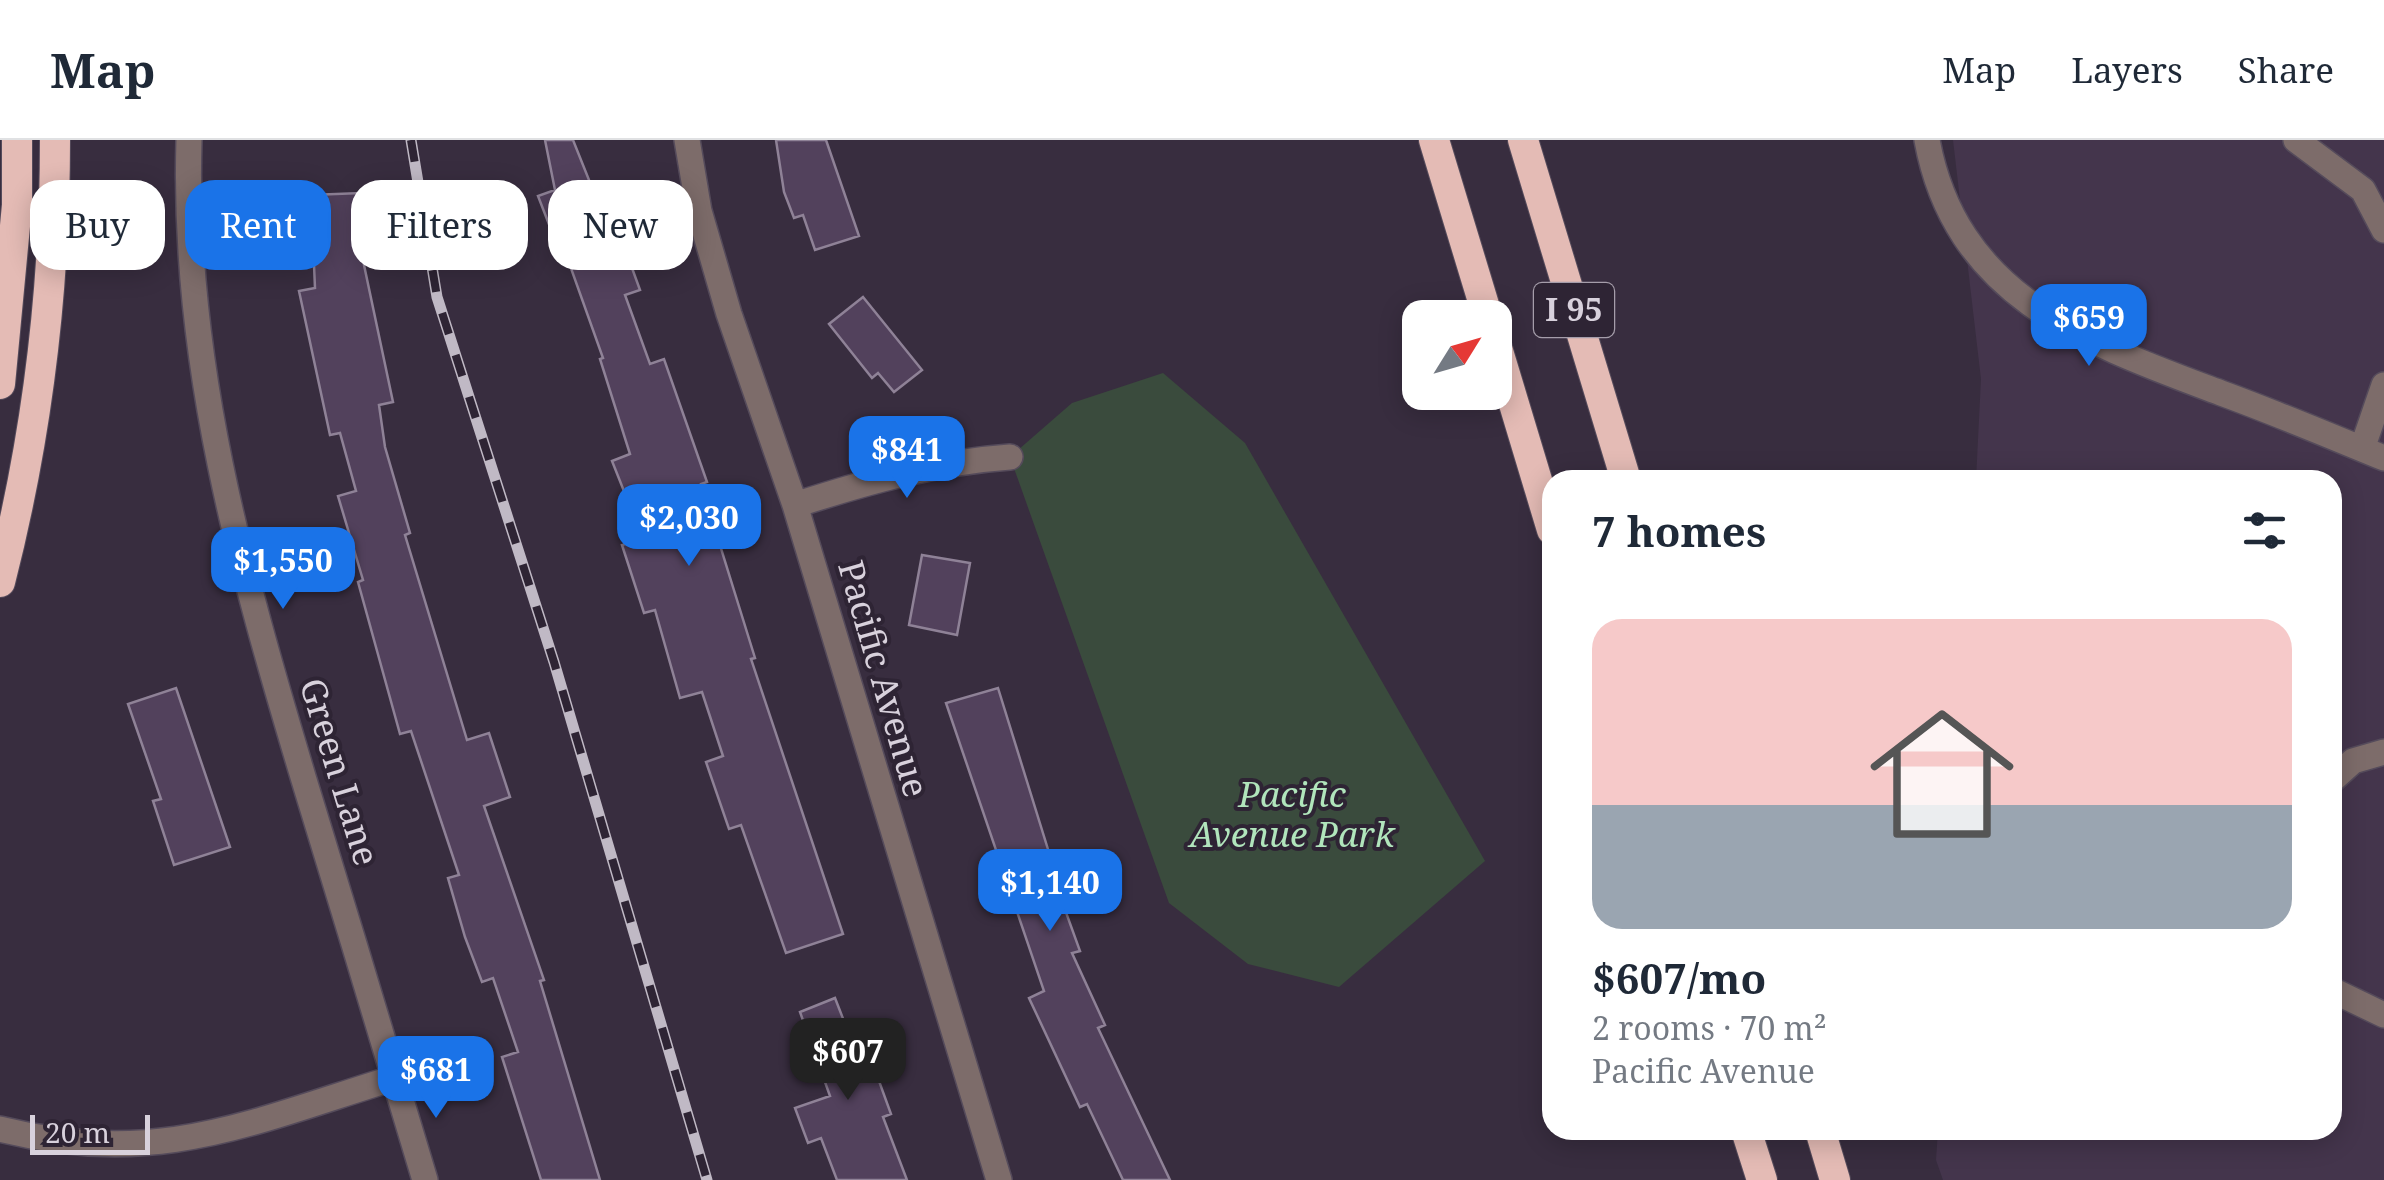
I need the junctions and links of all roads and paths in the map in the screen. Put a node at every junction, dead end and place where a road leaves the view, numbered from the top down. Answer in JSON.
{"nodes":[{"id":1,"x":17,"y":140,"type":"edge"},
{"id":2,"x":56,"y":140,"type":"edge"},
{"id":3,"x":189,"y":140,"type":"edge"},
{"id":4,"x":687,"y":140,"type":"edge"},
{"id":5,"x":1434,"y":140,"type":"edge"},
{"id":6,"x":1523,"y":140,"type":"edge"},
{"id":7,"x":1927,"y":140,"type":"edge"},
{"id":8,"x":2296,"y":140,"type":"edge"},
{"id":9,"x":2384,"y":230,"type":"edge"},
{"id":10,"x":1483,"y":300,"type":"edge"},
{"id":11,"x":0,"y":384,"type":"edge"},
{"id":12,"x":2384,"y":385,"type":"edge"},
{"id":13,"x":1512,"y":397,"type":"edge"},
{"id":14,"x":2373,"y":453,"type":"edge"},
{"id":15,"x":1010,"y":457,"type":"dead end"},
{"id":16,"x":1623,"y":470,"type":"edge"},
{"id":17,"x":1542,"y":497,"type":"edge"},
{"id":18,"x":795,"y":505,"type":"junction"},
{"id":19,"x":0,"y":582,"type":"edge"},
{"id":20,"x":2384,"y":752,"type":"edge"},
{"id":21,"x":2342,"y":771,"type":"edge"},
{"id":22,"x":2342,"y":995,"type":"edge"},
{"id":23,"x":2384,"y":1015,"type":"edge"},
{"id":24,"x":394,"y":1078,"type":"junction"},
{"id":25,"x":0,"y":1129,"type":"edge"},
{"id":26,"x":1749,"y":1140,"type":"edge"},
{"id":27,"x":1823,"y":1140,"type":"edge"},
{"id":28,"x":426,"y":1180,"type":"edge"},
{"id":29,"x":999,"y":1180,"type":"edge"},
{"id":30,"x":1762,"y":1180,"type":"edge"},
{"id":31,"x":1835,"y":1180,"type":"edge"}],
"edges":[{"from":1,"to":11,"type":"highway"},
{"from":2,"to":19,"type":"highway"},
{"from":3,"to":24,"type":"street","name":"Green Lane"},
{"from":4,"to":18,"type":"street","name":"Pacific Avenue"},
{"from":5,"to":10,"type":"highway","number":"I 95"},
{"from":6,"to":16,"type":"highway","number":"I 95"},
{"from":7,"to":14,"type":"street"},
{"from":8,"to":9,"type":"street"},
{"from":12,"to":14,"type":"street"},
{"from":13,"to":17,"type":"highway","number":"I 95"},
{"from":15,"to":18,"type":"street"},
{"from":18,"to":29,"type":"street","name":"Pacific Avenue"},
{"from":20,"to":21,"type":"street"},
{"from":22,"to":23,"type":"street"},
{"from":24,"to":25,"type":"street"},
{"from":24,"to":28,"type":"street","name":"Green Lane"},
{"from":26,"to":30,"type":"highway"},
{"from":27,"to":31,"type":"highway"}]}
